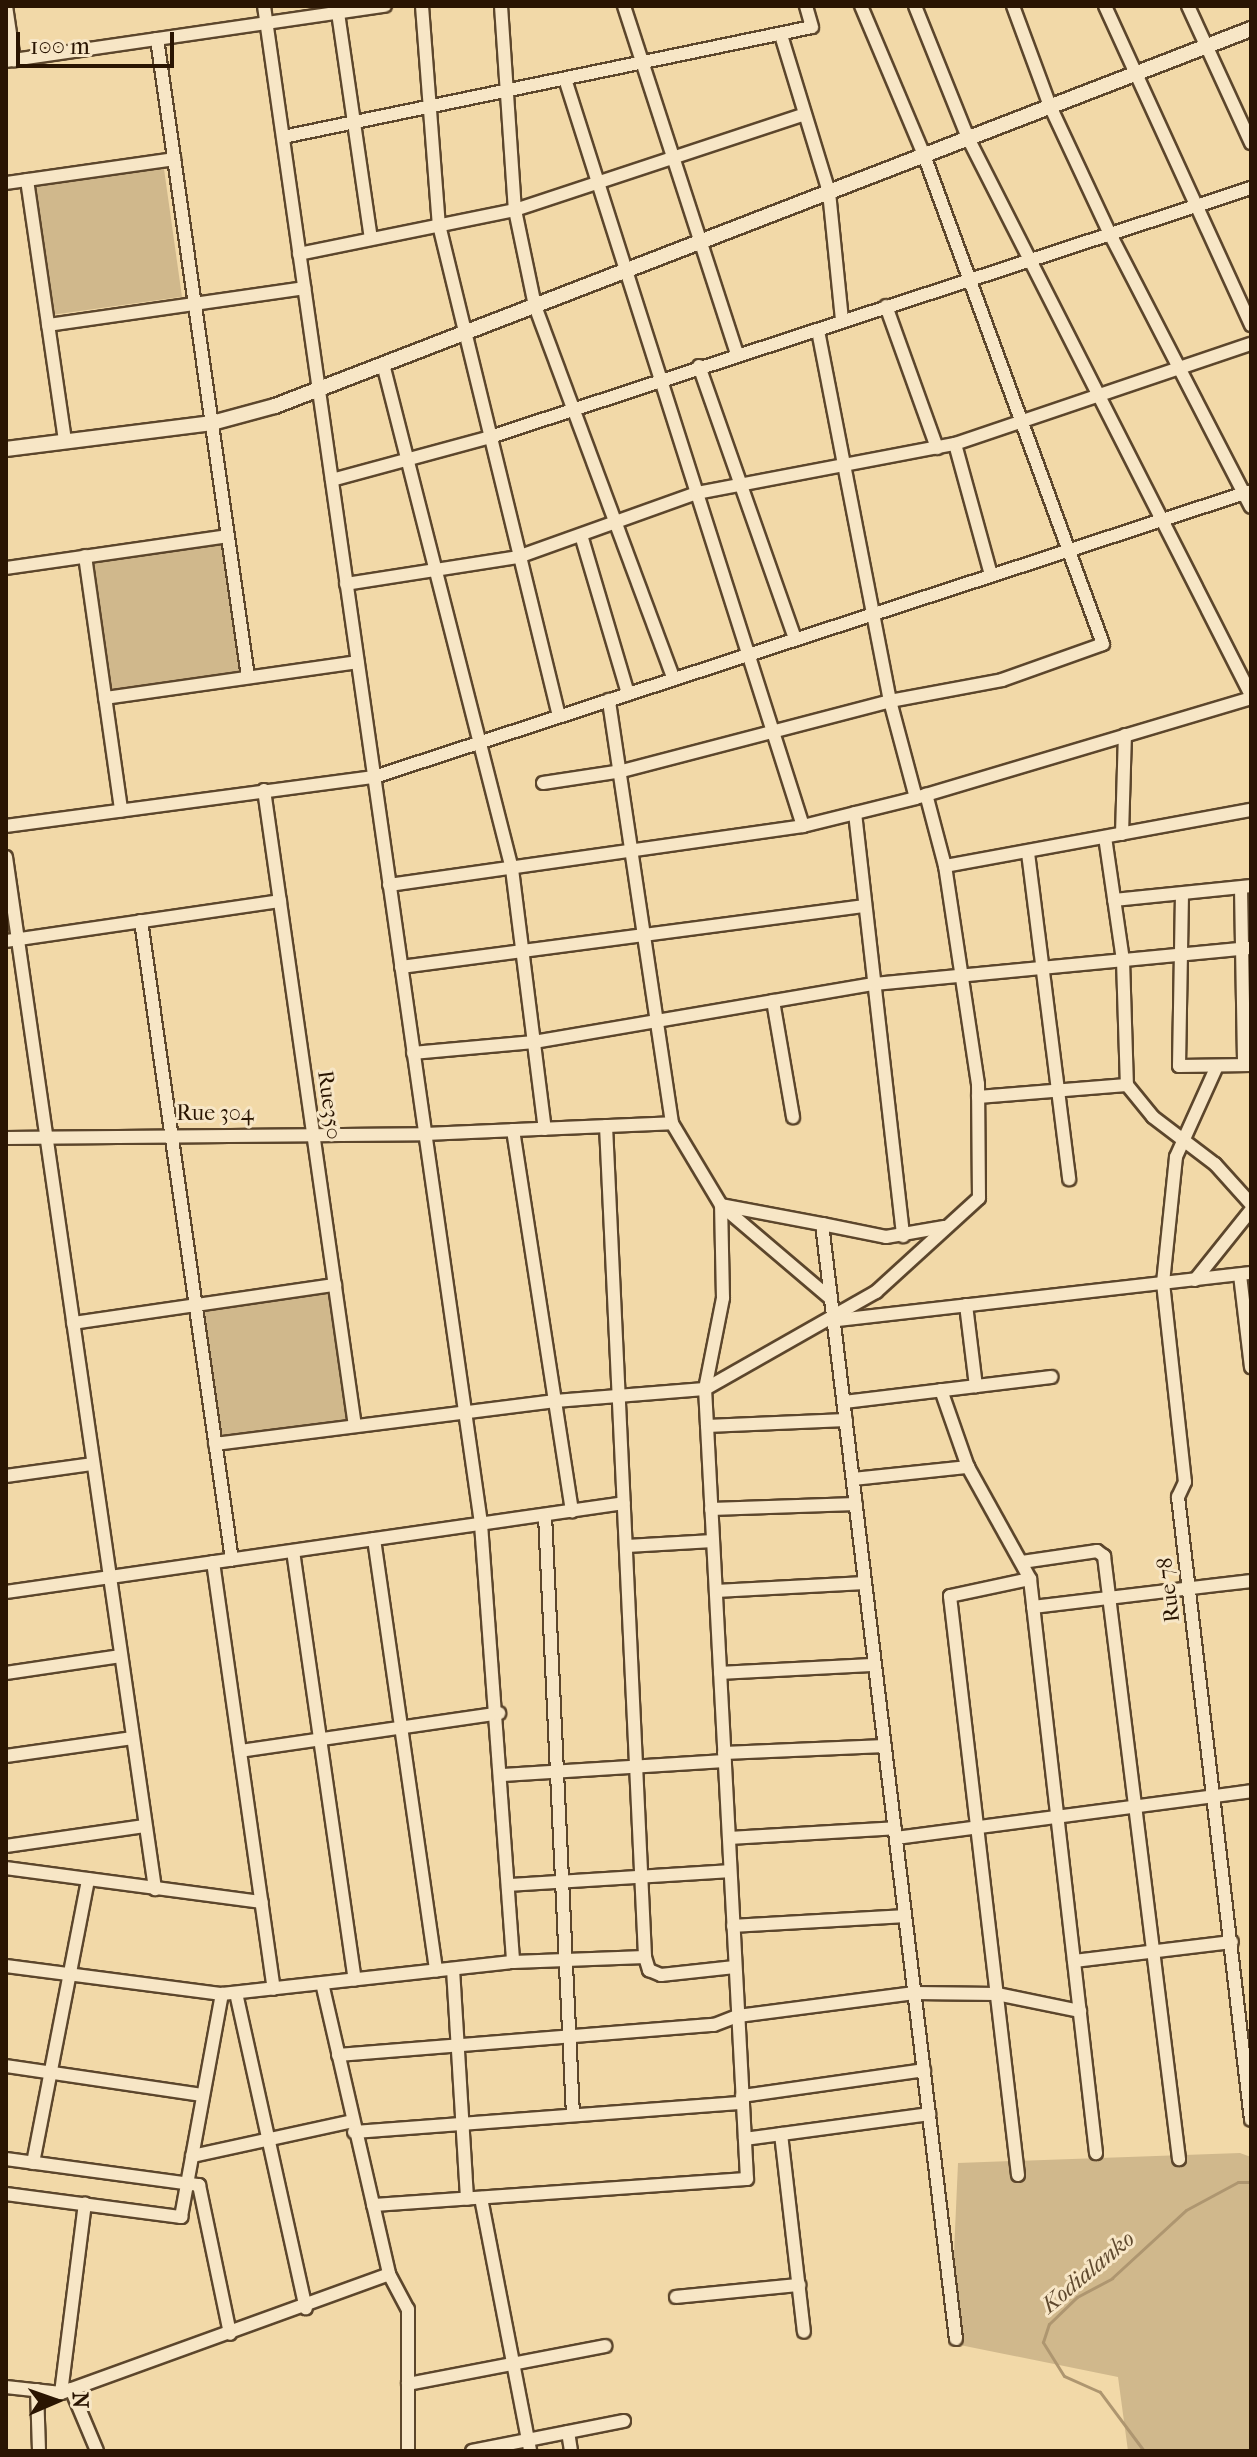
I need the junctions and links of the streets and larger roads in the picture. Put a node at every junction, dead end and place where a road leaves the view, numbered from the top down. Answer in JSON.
{"nodes":[{"id":1,"x":6,"y":6,"type":"edge"},
{"id":2,"x":264,"y":6,"type":"edge"},
{"id":3,"x":385,"y":6,"type":"edge"},
{"id":4,"x":422,"y":6,"type":"edge"},
{"id":5,"x":501,"y":6,"type":"edge"},
{"id":6,"x":624,"y":6,"type":"edge"},
{"id":7,"x":806,"y":6,"type":"edge"},
{"id":8,"x":861,"y":6,"type":"edge"},
{"id":9,"x":915,"y":6,"type":"edge"},
{"id":10,"x":1013,"y":6,"type":"edge"},
{"id":11,"x":1105,"y":6,"type":"edge"},
{"id":12,"x":1188,"y":6,"type":"edge"},
{"id":13,"x":337,"y":9,"type":"edge"},
{"id":14,"x":266,"y":23,"type":"junction"},
{"id":15,"x":1251,"y":29,"type":"edge"},
{"id":16,"x":781,"y":35,"type":"junction"},
{"id":17,"x":157,"y":39,"type":"junction"},
{"id":18,"x":1202,"y":48,"type":"junction"},
{"id":19,"x":10,"y":61,"type":"edge"},
{"id":20,"x":642,"y":65,"type":"junction"},
{"id":21,"x":1134,"y":74,"type":"junction"},
{"id":22,"x":566,"y":82,"type":"junction"},
{"id":23,"x":508,"y":94,"type":"junction"},
{"id":24,"x":1050,"y":106,"type":"junction"},
{"id":25,"x":430,"y":109,"type":"junction"},
{"id":26,"x":805,"y":114,"type":"junction"},
{"id":27,"x":350,"y":124,"type":"junction"},
{"id":28,"x":283,"y":137,"type":"junction"},
{"id":29,"x":968,"y":138,"type":"junction"},
{"id":30,"x":1251,"y":143,"type":"edge"},
{"id":31,"x":924,"y":155,"type":"junction"},
{"id":32,"x":673,"y":158,"type":"junction"},
{"id":33,"x":174,"y":159,"type":"junction"},
{"id":34,"x":27,"y":180,"type":"junction"},
{"id":35,"x":6,"y":183,"type":"edge"},
{"id":36,"x":599,"y":185,"type":"junction"},
{"id":37,"x":1251,"y":188,"type":"edge"},
{"id":38,"x":829,"y":192,"type":"junction"},
{"id":39,"x":1192,"y":207,"type":"junction"},
{"id":40,"x":515,"y":210,"type":"junction"},
{"id":41,"x":439,"y":225,"type":"junction"},
{"id":42,"x":1110,"y":234,"type":"junction"},
{"id":43,"x":371,"y":239,"type":"junction"},
{"id":44,"x":701,"y":242,"type":"junction"},
{"id":45,"x":299,"y":254,"type":"junction"},
{"id":46,"x":1030,"y":260,"type":"junction"},
{"id":47,"x":626,"y":270,"type":"junction"},
{"id":48,"x":970,"y":279,"type":"junction"},
{"id":49,"x":304,"y":288,"type":"junction"},
{"id":50,"x":195,"y":304,"type":"junction"},
{"id":51,"x":535,"y":306,"type":"junction"},
{"id":52,"x":886,"y":306,"type":"junction"},
{"id":53,"x":842,"y":321,"type":"junction"},
{"id":54,"x":48,"y":325,"type":"junction"},
{"id":55,"x":1251,"y":325,"type":"edge"},
{"id":56,"x":818,"y":330,"type":"junction"},
{"id":57,"x":462,"y":334,"type":"junction"},
{"id":58,"x":1251,"y":344,"type":"edge"},
{"id":59,"x":737,"y":353,"type":"junction"},
{"id":60,"x":383,"y":364,"type":"junction"},
{"id":61,"x":699,"y":366,"type":"junction"},
{"id":62,"x":1182,"y":367,"type":"junction"},
{"id":63,"x":661,"y":380,"type":"junction"},
{"id":64,"x":319,"y":389,"type":"junction"},
{"id":65,"x":1098,"y":395,"type":"junction"},
{"id":66,"x":569,"y":407,"type":"junction"},
{"id":67,"x":1022,"y":421,"type":"junction"},
{"id":68,"x":212,"y":423,"type":"junction"},
{"id":69,"x":490,"y":437,"type":"junction"},
{"id":70,"x":65,"y":441,"type":"junction"},
{"id":71,"x":955,"y":444,"type":"junction"},
{"id":72,"x":937,"y":448,"type":"junction"},
{"id":73,"x":6,"y":449,"type":"edge"},
{"id":74,"x":407,"y":455,"type":"junction"},
{"id":75,"x":846,"y":464,"type":"junction"},
{"id":76,"x":332,"y":480,"type":"junction"},
{"id":77,"x":740,"y":485,"type":"junction"},
{"id":78,"x":1247,"y":492,"type":"edge"},
{"id":79,"x":697,"y":493,"type":"junction"},
{"id":80,"x":1251,"y":507,"type":"edge"},
{"id":81,"x":1162,"y":520,"type":"junction"},
{"id":82,"x":620,"y":521,"type":"junction"},
{"id":83,"x":581,"y":535,"type":"junction"},
{"id":84,"x":228,"y":536,"type":"junction"},
{"id":85,"x":1069,"y":550,"type":"junction"},
{"id":86,"x":85,"y":556,"type":"junction"},
{"id":87,"x":518,"y":557,"type":"junction"},
{"id":88,"x":6,"y":568,"type":"edge"},
{"id":89,"x":436,"y":570,"type":"junction"},
{"id":90,"x":991,"y":575,"type":"junction"},
{"id":91,"x":346,"y":584,"type":"junction"},
{"id":92,"x":873,"y":614,"type":"junction"},
{"id":93,"x":795,"y":639,"type":"junction"},
{"id":94,"x":748,"y":655,"type":"junction"},
{"id":95,"x":1251,"y":660,"type":"edge"},
{"id":96,"x":357,"y":662,"type":"junction"},
{"id":97,"x":1237,"y":667,"type":"junction"},
{"id":98,"x":248,"y":677,"type":"junction"},
{"id":99,"x":674,"y":679,"type":"junction"},
{"id":100,"x":628,"y":694,"type":"junction"},
{"id":101,"x":1251,"y":696,"type":"edge"},
{"id":102,"x":105,"y":698,"type":"junction"},
{"id":103,"x":609,"y":700,"type":"junction"},
{"id":104,"x":890,"y":701,"type":"junction"},
{"id":105,"x":559,"y":716,"type":"junction"},
{"id":106,"x":772,"y":732,"type":"junction"},
{"id":107,"x":1125,"y":735,"type":"junction"},
{"id":108,"x":479,"y":743,"type":"junction"},
{"id":109,"x":622,"y":771,"type":"junction"},
{"id":110,"x":374,"y":777,"type":"junction"},
{"id":111,"x":543,"y":783,"type":"dead end"},
{"id":112,"x":264,"y":790,"type":"junction"},
{"id":113,"x":921,"y":796,"type":"junction"},
{"id":114,"x":121,"y":810,"type":"junction"},
{"id":115,"x":1251,"y":810,"type":"edge"},
{"id":116,"x":855,"y":813,"type":"junction"},
{"id":117,"x":6,"y":826,"type":"edge"},
{"id":118,"x":803,"y":826,"type":"junction"},
{"id":119,"x":1122,"y":834,"type":"junction"},
{"id":120,"x":1105,"y":837,"type":"junction"},
{"id":121,"x":635,"y":853,"type":"junction"},
{"id":122,"x":1028,"y":853,"type":"junction"},
{"id":123,"x":6,"y":857,"type":"edge"},
{"id":124,"x":945,"y":866,"type":"junction"},
{"id":125,"x":512,"y":869,"type":"junction"},
{"id":126,"x":389,"y":885,"type":"junction"},
{"id":127,"x":1246,"y":887,"type":"edge"},
{"id":128,"x":1182,"y":894,"type":"junction"},
{"id":129,"x":1114,"y":900,"type":"junction"},
{"id":130,"x":280,"y":901,"type":"junction"},
{"id":131,"x":865,"y":906,"type":"junction"},
{"id":132,"x":141,"y":921,"type":"junction"},
{"id":133,"x":645,"y":934,"type":"junction"},
{"id":134,"x":12,"y":940,"type":"edge"},
{"id":135,"x":1246,"y":949,"type":"edge"},
{"id":136,"x":522,"y":951,"type":"junction"},
{"id":137,"x":1181,"y":955,"type":"junction"},
{"id":138,"x":1123,"y":960,"type":"junction"},
{"id":139,"x":401,"y":967,"type":"junction"},
{"id":140,"x":1042,"y":968,"type":"junction"},
{"id":141,"x":962,"y":976,"type":"junction"},
{"id":142,"x":875,"y":984,"type":"junction"},
{"id":143,"x":773,"y":1001,"type":"junction"},
{"id":144,"x":657,"y":1021,"type":"junction"},
{"id":145,"x":534,"y":1042,"type":"junction"},
{"id":146,"x":413,"y":1053,"type":"junction"},
{"id":147,"x":1248,"y":1065,"type":"edge"},
{"id":148,"x":1217,"y":1066,"type":"junction"},
{"id":149,"x":1127,"y":1085,"type":"junction"},
{"id":150,"x":1058,"y":1091,"type":"junction"},
{"id":151,"x":978,"y":1097,"type":"junction"},
{"id":152,"x":793,"y":1117,"type":"dead end"},
{"id":153,"x":672,"y":1123,"type":"junction"},
{"id":154,"x":606,"y":1126,"type":"junction"},
{"id":155,"x":545,"y":1129,"type":"junction"},
{"id":156,"x":513,"y":1130,"type":"junction"},
{"id":157,"x":171,"y":1134,"type":"junction"},
{"id":158,"x":313,"y":1134,"type":"junction"},
{"id":159,"x":425,"y":1134,"type":"junction"},
{"id":160,"x":46,"y":1137,"type":"junction"},
{"id":161,"x":6,"y":1138,"type":"edge"},
{"id":162,"x":1181,"y":1140,"type":"junction"},
{"id":163,"x":1069,"y":1179,"type":"dead end"},
{"id":164,"x":721,"y":1205,"type":"junction"},
{"id":165,"x":1251,"y":1207,"type":"edge"},
{"id":166,"x":822,"y":1224,"type":"junction"},
{"id":167,"x":947,"y":1226,"type":"junction"},
{"id":168,"x":903,"y":1236,"type":"junction"},
{"id":169,"x":1245,"y":1274,"type":"edge"},
{"id":170,"x":1195,"y":1280,"type":"junction"},
{"id":171,"x":1163,"y":1283,"type":"junction"},
{"id":172,"x":335,"y":1285,"type":"junction"},
{"id":173,"x":831,"y":1299,"type":"junction"},
{"id":174,"x":195,"y":1305,"type":"junction"},
{"id":175,"x":966,"y":1305,"type":"junction"},
{"id":176,"x":834,"y":1320,"type":"junction"},
{"id":177,"x":73,"y":1323,"type":"junction"},
{"id":178,"x":1251,"y":1367,"type":"edge"},
{"id":179,"x":1051,"y":1377,"type":"dead end"},
{"id":180,"x":976,"y":1386,"type":"junction"},
{"id":181,"x":705,"y":1389,"type":"junction"},
{"id":182,"x":941,"y":1390,"type":"junction"},
{"id":183,"x":620,"y":1396,"type":"junction"},
{"id":184,"x":555,"y":1401,"type":"junction"},
{"id":185,"x":844,"y":1402,"type":"junction"},
{"id":186,"x":465,"y":1412,"type":"junction"},
{"id":187,"x":846,"y":1420,"type":"junction"},
{"id":188,"x":355,"y":1426,"type":"junction"},
{"id":189,"x":707,"y":1426,"type":"junction"},
{"id":190,"x":215,"y":1444,"type":"junction"},
{"id":191,"x":93,"y":1464,"type":"junction"},
{"id":192,"x":968,"y":1467,"type":"junction"},
{"id":193,"x":6,"y":1476,"type":"edge"},
{"id":194,"x":853,"y":1479,"type":"junction"},
{"id":195,"x":624,"y":1503,"type":"junction"},
{"id":196,"x":856,"y":1504,"type":"junction"},
{"id":197,"x":711,"y":1509,"type":"junction"},
{"id":198,"x":572,"y":1511,"type":"junction"},
{"id":199,"x":545,"y":1515,"type":"junction"},
{"id":200,"x":481,"y":1524,"type":"junction"},
{"id":201,"x":374,"y":1539,"type":"junction"},
{"id":202,"x":713,"y":1541,"type":"junction"},
{"id":203,"x":627,"y":1546,"type":"junction"},
{"id":204,"x":293,"y":1551,"type":"junction"},
{"id":205,"x":232,"y":1560,"type":"junction"},
{"id":206,"x":213,"y":1562,"type":"junction"},
{"id":207,"x":1022,"y":1562,"type":"junction"},
{"id":208,"x":110,"y":1577,"type":"junction"},
{"id":209,"x":1030,"y":1579,"type":"junction"},
{"id":210,"x":1251,"y":1581,"type":"edge"},
{"id":211,"x":865,"y":1583,"type":"junction"},
{"id":212,"x":1189,"y":1589,"type":"junction"},
{"id":213,"x":716,"y":1591,"type":"junction"},
{"id":214,"x":6,"y":1592,"type":"edge"},
{"id":215,"x":1111,"y":1598,"type":"junction"},
{"id":216,"x":1033,"y":1607,"type":"junction"},
{"id":217,"x":121,"y":1656,"type":"junction"},
{"id":218,"x":875,"y":1665,"type":"junction"},
{"id":219,"x":6,"y":1673,"type":"edge"},
{"id":220,"x":720,"y":1673,"type":"junction"},
{"id":221,"x":499,"y":1713,"type":"junction"},
{"id":222,"x":401,"y":1728,"type":"junction"},
{"id":223,"x":133,"y":1738,"type":"junction"},
{"id":224,"x":320,"y":1739,"type":"junction"},
{"id":225,"x":885,"y":1746,"type":"junction"},
{"id":226,"x":240,"y":1751,"type":"junction"},
{"id":227,"x":6,"y":1756,"type":"edge"},
{"id":228,"x":724,"y":1757,"type":"junction"},
{"id":229,"x":637,"y":1766,"type":"junction"},
{"id":230,"x":557,"y":1771,"type":"junction"},
{"id":231,"x":503,"y":1775,"type":"junction"},
{"id":232,"x":1251,"y":1791,"type":"edge"},
{"id":233,"x":1214,"y":1796,"type":"junction"},
{"id":234,"x":1136,"y":1806,"type":"junction"},
{"id":235,"x":1057,"y":1817,"type":"junction"},
{"id":236,"x":145,"y":1826,"type":"junction"},
{"id":237,"x":978,"y":1827,"type":"junction"},
{"id":238,"x":895,"y":1833,"type":"junction"},
{"id":239,"x":729,"y":1838,"type":"junction"},
{"id":240,"x":6,"y":1846,"type":"edge"},
{"id":241,"x":6,"y":1868,"type":"edge"},
{"id":242,"x":730,"y":1871,"type":"junction"},
{"id":243,"x":643,"y":1877,"type":"junction"},
{"id":244,"x":88,"y":1879,"type":"junction"},
{"id":245,"x":563,"y":1882,"type":"junction"},
{"id":246,"x":509,"y":1885,"type":"junction"},
{"id":247,"x":155,"y":1889,"type":"junction"},
{"id":248,"x":262,"y":1902,"type":"junction"},
{"id":249,"x":905,"y":1916,"type":"junction"},
{"id":250,"x":733,"y":1926,"type":"junction"},
{"id":251,"x":1232,"y":1942,"type":"junction"},
{"id":252,"x":1154,"y":1951,"type":"junction"},
{"id":253,"x":645,"y":1957,"type":"junction"},
{"id":254,"x":566,"y":1961,"type":"junction"},
{"id":255,"x":1074,"y":1961,"type":"junction"},
{"id":256,"x":513,"y":1962,"type":"junction"},
{"id":257,"x":6,"y":1966,"type":"edge"},
{"id":258,"x":735,"y":1967,"type":"junction"},
{"id":259,"x":453,"y":1969,"type":"junction"},
{"id":260,"x":436,"y":1971,"type":"junction"},
{"id":261,"x":69,"y":1974,"type":"junction"},
{"id":262,"x":355,"y":1980,"type":"junction"},
{"id":263,"x":322,"y":1983,"type":"junction"},
{"id":264,"x":274,"y":1989,"type":"junction"},
{"id":265,"x":236,"y":1993,"type":"junction"},
{"id":266,"x":915,"y":1993,"type":"junction"},
{"id":267,"x":222,"y":1994,"type":"junction"},
{"id":268,"x":997,"y":1994,"type":"junction"},
{"id":269,"x":1080,"y":2011,"type":"junction"},
{"id":270,"x":738,"y":2016,"type":"junction"},
{"id":271,"x":570,"y":2038,"type":"junction"},
{"id":272,"x":458,"y":2046,"type":"junction"},
{"id":273,"x":338,"y":2055,"type":"junction"},
{"id":274,"x":6,"y":2066,"type":"edge"},
{"id":275,"x":924,"y":2070,"type":"junction"},
{"id":276,"x":51,"y":2072,"type":"junction"},
{"id":277,"x":203,"y":2095,"type":"junction"},
{"id":278,"x":742,"y":2099,"type":"junction"},
{"id":279,"x":929,"y":2114,"type":"junction"},
{"id":280,"x":573,"y":2115,"type":"junction"},
{"id":281,"x":1251,"y":2120,"type":"edge"},
{"id":282,"x":463,"y":2123,"type":"junction"},
{"id":283,"x":353,"y":2126,"type":"junction"},
{"id":284,"x":781,"y":2134,"type":"junction"},
{"id":285,"x":745,"y":2139,"type":"junction"},
{"id":286,"x":268,"y":2140,"type":"junction"},
{"id":287,"x":1096,"y":2153,"type":"dead end"},
{"id":288,"x":192,"y":2156,"type":"junction"},
{"id":289,"x":6,"y":2159,"type":"edge"},
{"id":290,"x":1179,"y":2159,"type":"dead end"},
{"id":291,"x":33,"y":2163,"type":"junction"},
{"id":292,"x":1018,"y":2175,"type":"dead end"},
{"id":293,"x":187,"y":2184,"type":"junction"},
{"id":294,"x":6,"y":2198,"type":"edge"},
{"id":295,"x":474,"y":2199,"type":"junction"},
{"id":296,"x":85,"y":2204,"type":"junction"},
{"id":297,"x":373,"y":2205,"type":"junction"},
{"id":298,"x":389,"y":2274,"type":"junction"},
{"id":299,"x":799,"y":2285,"type":"junction"},
{"id":300,"x":676,"y":2297,"type":"dead end"},
{"id":301,"x":306,"y":2308,"type":"junction"},
{"id":302,"x":804,"y":2332,"type":"dead end"},
{"id":303,"x":230,"y":2334,"type":"junction"},
{"id":304,"x":956,"y":2339,"type":"dead end"},
{"id":305,"x":605,"y":2346,"type":"dead end"},
{"id":306,"x":513,"y":2364,"type":"junction"},
{"id":307,"x":408,"y":2384,"type":"junction"},
{"id":308,"x":6,"y":2387,"type":"edge"},
{"id":309,"x":37,"y":2390,"type":"junction"},
{"id":310,"x":66,"y":2391,"type":"junction"},
{"id":311,"x":624,"y":2421,"type":"dead end"},
{"id":312,"x":568,"y":2432,"type":"junction"},
{"id":313,"x":529,"y":2445,"type":"edge"},
{"id":314,"x":39,"y":2451,"type":"edge"},
{"id":315,"x":97,"y":2451,"type":"edge"},
{"id":316,"x":408,"y":2451,"type":"edge"},
{"id":317,"x":472,"y":2451,"type":"edge"},
{"id":318,"x":571,"y":2451,"type":"edge"}],
"edges":[{"from":1,"to":19,"type":"street"},
{"from":2,"to":14,"type":"street"},
{"from":3,"to":13,"type":"street"},
{"from":4,"to":25,"type":"street"},
{"from":5,"to":23,"type":"street"},
{"from":6,"to":20,"type":"street"},
{"from":7,"to":16,"type":"street"},
{"from":8,"to":31,"type":"street"},
{"from":9,"to":29,"type":"street"},
{"from":10,"to":24,"type":"street"},
{"from":11,"to":21,"type":"street"},
{"from":12,"to":18,"type":"street"},
{"from":13,"to":14,"type":"street"},
{"from":13,"to":27,"type":"street"},
{"from":14,"to":17,"type":"street"},
{"from":14,"to":28,"type":"street"},
{"from":15,"to":18,"type":"street"},
{"from":16,"to":20,"type":"street"},
{"from":16,"to":26,"type":"street"},
{"from":17,"to":19,"type":"street"},
{"from":17,"to":33,"type":"street"},
{"from":18,"to":21,"type":"street"},
{"from":18,"to":30,"type":"street"},
{"from":20,"to":22,"type":"street"},
{"from":20,"to":32,"type":"street"},
{"from":21,"to":24,"type":"street"},
{"from":21,"to":39,"type":"street"},
{"from":22,"to":23,"type":"street"},
{"from":22,"to":36,"type":"street"},
{"from":23,"to":25,"type":"street"},
{"from":23,"to":40,"type":"street"},
{"from":24,"to":29,"type":"street"},
{"from":24,"to":42,"type":"street"},
{"from":25,"to":27,"type":"street"},
{"from":25,"to":41,"type":"street"},
{"from":26,"to":32,"type":"street"},
{"from":26,"to":38,"type":"street"},
{"from":27,"to":28,"type":"street"},
{"from":27,"to":43,"type":"street"},
{"from":28,"to":45,"type":"street"},
{"from":29,"to":31,"type":"street"},
{"from":29,"to":46,"type":"street"},
{"from":31,"to":38,"type":"street"},
{"from":31,"to":48,"type":"street"},
{"from":32,"to":36,"type":"street"},
{"from":32,"to":44,"type":"street"},
{"from":33,"to":34,"type":"street"},
{"from":33,"to":50,"type":"street"},
{"from":34,"to":35,"type":"street"},
{"from":34,"to":54,"type":"street"},
{"from":36,"to":40,"type":"street"},
{"from":36,"to":47,"type":"street"},
{"from":37,"to":39,"type":"street"},
{"from":38,"to":44,"type":"street"},
{"from":38,"to":53,"type":"street"},
{"from":39,"to":42,"type":"street"},
{"from":39,"to":55,"type":"street"},
{"from":40,"to":41,"type":"street"},
{"from":40,"to":51,"type":"street"},
{"from":41,"to":43,"type":"street"},
{"from":41,"to":57,"type":"street"},
{"from":42,"to":46,"type":"street"},
{"from":42,"to":62,"type":"street"},
{"from":43,"to":45,"type":"street"},
{"from":44,"to":47,"type":"street"},
{"from":44,"to":59,"type":"street"},
{"from":45,"to":49,"type":"street"},
{"from":46,"to":48,"type":"street"},
{"from":46,"to":65,"type":"street"},
{"from":47,"to":51,"type":"street"},
{"from":47,"to":63,"type":"street"},
{"from":48,"to":52,"type":"street"},
{"from":48,"to":67,"type":"street"},
{"from":49,"to":50,"type":"street"},
{"from":49,"to":64,"type":"street"},
{"from":50,"to":54,"type":"street"},
{"from":50,"to":68,"type":"street"},
{"from":51,"to":57,"type":"street"},
{"from":51,"to":66,"type":"street"},
{"from":52,"to":53,"type":"street"},
{"from":52,"to":72,"type":"street"},
{"from":53,"to":56,"type":"street"},
{"from":54,"to":70,"type":"street"},
{"from":56,"to":59,"type":"street"},
{"from":56,"to":75,"type":"street"},
{"from":57,"to":60,"type":"street"},
{"from":57,"to":69,"type":"street"},
{"from":58,"to":62,"type":"street"},
{"from":59,"to":61,"type":"street"},
{"from":60,"to":64,"type":"street"},
{"from":60,"to":74,"type":"street"},
{"from":61,"to":63,"type":"street"},
{"from":61,"to":77,"type":"street"},
{"from":62,"to":65,"type":"street"},
{"from":62,"to":78,"type":"street"},
{"from":63,"to":66,"type":"street"},
{"from":63,"to":79,"type":"street"},
{"from":64,"to":68,"type":"street"},
{"from":64,"to":76,"type":"street"},
{"from":65,"to":67,"type":"street"},
{"from":65,"to":81,"type":"street"},
{"from":66,"to":69,"type":"street"},
{"from":66,"to":82,"type":"street"},
{"from":67,"to":71,"type":"street"},
{"from":67,"to":85,"type":"street"},
{"from":68,"to":70,"type":"street"},
{"from":68,"to":84,"type":"street"},
{"from":69,"to":74,"type":"street"},
{"from":69,"to":87,"type":"street"},
{"from":70,"to":73,"type":"street"},
{"from":71,"to":72,"type":"street"},
{"from":71,"to":90,"type":"street"},
{"from":72,"to":75,"type":"street"},
{"from":74,"to":76,"type":"street"},
{"from":74,"to":89,"type":"street"},
{"from":75,"to":77,"type":"street"},
{"from":75,"to":92,"type":"street"},
{"from":76,"to":91,"type":"street"},
{"from":77,"to":79,"type":"street"},
{"from":77,"to":93,"type":"street"},
{"from":78,"to":80,"type":"street"},
{"from":78,"to":81,"type":"street"},
{"from":79,"to":82,"type":"street"},
{"from":79,"to":94,"type":"street"},
{"from":81,"to":85,"type":"street"},
{"from":81,"to":97,"type":"street"},
{"from":82,"to":83,"type":"street"},
{"from":82,"to":99,"type":"street"},
{"from":83,"to":87,"type":"street"},
{"from":83,"to":100,"type":"street"},
{"from":84,"to":86,"type":"street"},
{"from":84,"to":98,"type":"street"},
{"from":85,"to":90,"type":"street"},
{"from":85,"to":104,"type":"street"},
{"from":86,"to":88,"type":"street"},
{"from":86,"to":102,"type":"street"},
{"from":87,"to":89,"type":"street"},
{"from":87,"to":105,"type":"street"},
{"from":89,"to":91,"type":"street"},
{"from":89,"to":108,"type":"street"},
{"from":90,"to":92,"type":"street"},
{"from":91,"to":96,"type":"street"},
{"from":92,"to":93,"type":"street"},
{"from":92,"to":104,"type":"street"},
{"from":93,"to":94,"type":"street"},
{"from":94,"to":99,"type":"street"},
{"from":94,"to":106,"type":"street"},
{"from":95,"to":97,"type":"street"},
{"from":96,"to":98,"type":"street"},
{"from":96,"to":110,"type":"street"},
{"from":97,"to":101,"type":"street"},
{"from":98,"to":102,"type":"street"},
{"from":99,"to":100,"type":"street"},
{"from":100,"to":103,"type":"street"},
{"from":101,"to":107,"type":"street"},
{"from":102,"to":114,"type":"street"},
{"from":103,"to":105,"type":"street"},
{"from":103,"to":109,"type":"street"},
{"from":104,"to":106,"type":"street"},
{"from":104,"to":113,"type":"street"},
{"from":105,"to":108,"type":"street"},
{"from":106,"to":109,"type":"street"},
{"from":106,"to":118,"type":"street"},
{"from":107,"to":113,"type":"street"},
{"from":107,"to":119,"type":"street"},
{"from":108,"to":110,"type":"street"},
{"from":108,"to":125,"type":"street"},
{"from":109,"to":111,"type":"street"},
{"from":109,"to":121,"type":"street"},
{"from":110,"to":112,"type":"street"},
{"from":110,"to":126,"type":"street"},
{"from":112,"to":114,"type":"street"},
{"from":112,"to":130,"type":"street","name":"Rue350"},
{"from":113,"to":116,"type":"street"},
{"from":113,"to":124,"type":"street"},
{"from":114,"to":117,"type":"street"},
{"from":115,"to":119,"type":"street"},
{"from":116,"to":118,"type":"street"},
{"from":116,"to":131,"type":"street"},
{"from":118,"to":121,"type":"street"},
{"from":119,"to":120,"type":"street"},
{"from":120,"to":122,"type":"street"},
{"from":120,"to":129,"type":"street"},
{"from":121,"to":125,"type":"street"},
{"from":121,"to":133,"type":"street"},
{"from":122,"to":124,"type":"street"},
{"from":122,"to":140,"type":"street"},
{"from":123,"to":134,"type":"street"},
{"from":124,"to":141,"type":"street"},
{"from":125,"to":126,"type":"street"},
{"from":125,"to":136,"type":"street"},
{"from":126,"to":139,"type":"street"},
{"from":127,"to":128,"type":"street"},
{"from":127,"to":135,"type":"street"},
{"from":128,"to":129,"type":"street"},
{"from":128,"to":137,"type":"street"},
{"from":129,"to":138,"type":"street"},
{"from":130,"to":132,"type":"street"},
{"from":130,"to":158,"type":"street","name":"Rue350"},
{"from":131,"to":133,"type":"street"},
{"from":131,"to":142,"type":"street"},
{"from":132,"to":134,"type":"street"},
{"from":132,"to":157,"type":"street"},
{"from":133,"to":136,"type":"street"},
{"from":133,"to":144,"type":"street"},
{"from":134,"to":160,"type":"street"},
{"from":135,"to":137,"type":"street"},
{"from":135,"to":147,"type":"street"},
{"from":136,"to":139,"type":"street"},
{"from":136,"to":145,"type":"street"},
{"from":137,"to":138,"type":"street"},
{"from":137,"to":148,"type":"street"},
{"from":138,"to":140,"type":"street"},
{"from":138,"to":149,"type":"street"},
{"from":139,"to":146,"type":"street"},
{"from":140,"to":141,"type":"street"},
{"from":140,"to":150,"type":"street"},
{"from":141,"to":142,"type":"street"},
{"from":141,"to":151,"type":"street"},
{"from":142,"to":143,"type":"street"},
{"from":142,"to":168,"type":"street"},
{"from":143,"to":144,"type":"street"},
{"from":143,"to":152,"type":"street"},
{"from":144,"to":145,"type":"street"},
{"from":144,"to":153,"type":"street"},
{"from":145,"to":146,"type":"street"},
{"from":145,"to":155,"type":"street"},
{"from":146,"to":159,"type":"street"},
{"from":147,"to":148,"type":"street"},
{"from":148,"to":162,"type":"street","name":"Rue 78"},
{"from":149,"to":150,"type":"street"},
{"from":149,"to":162,"type":"street"},
{"from":150,"to":151,"type":"street"},
{"from":150,"to":163,"type":"street"},
{"from":151,"to":167,"type":"street"},
{"from":153,"to":154,"type":"street","name":"Rue 304"},
{"from":153,"to":164,"type":"street"},
{"from":154,"to":155,"type":"street","name":"Rue 304"},
{"from":154,"to":183,"type":"street"},
{"from":155,"to":156,"type":"street","name":"Rue 304"},
{"from":156,"to":159,"type":"street","name":"Rue 304"},
{"from":156,"to":184,"type":"street"},
{"from":157,"to":158,"type":"street","name":"Rue 304"},
{"from":157,"to":160,"type":"street","name":"Rue 304"},
{"from":157,"to":174,"type":"street"},
{"from":158,"to":159,"type":"street","name":"Rue 304"},
{"from":158,"to":172,"type":"street","name":"Rue350"},
{"from":159,"to":186,"type":"street"},
{"from":160,"to":161,"type":"street","name":"Rue 304"},
{"from":160,"to":177,"type":"street"},
{"from":162,"to":165,"type":"street"},
{"from":162,"to":171,"type":"street","name":"Rue 78"},
{"from":164,"to":166,"type":"street"},
{"from":164,"to":173,"type":"street"},
{"from":164,"to":181,"type":"street"},
{"from":165,"to":170,"type":"street"},
{"from":166,"to":168,"type":"street"},
{"from":166,"to":173,"type":"street"},
{"from":167,"to":168,"type":"street"},
{"from":167,"to":176,"type":"street"},
{"from":169,"to":170,"type":"street"},
{"from":169,"to":178,"type":"street"},
{"from":170,"to":171,"type":"street"},
{"from":171,"to":175,"type":"street"},
{"from":171,"to":212,"type":"street","name":"Rue 78"},
{"from":172,"to":174,"type":"street"},
{"from":172,"to":188,"type":"street","name":"Rue350"},
{"from":173,"to":176,"type":"street"},
{"from":174,"to":177,"type":"street"},
{"from":174,"to":190,"type":"street"},
{"from":175,"to":176,"type":"street"},
{"from":175,"to":180,"type":"street"},
{"from":176,"to":181,"type":"street"},
{"from":176,"to":185,"type":"street"},
{"from":177,"to":191,"type":"street"},
{"from":179,"to":180,"type":"street"},
{"from":180,"to":182,"type":"street"},
{"from":181,"to":183,"type":"street"},
{"from":181,"to":189,"type":"street"},
{"from":182,"to":185,"type":"street"},
{"from":182,"to":192,"type":"street"},
{"from":183,"to":184,"type":"street"},
{"from":183,"to":195,"type":"street"},
{"from":184,"to":186,"type":"street"},
{"from":184,"to":198,"type":"street"},
{"from":185,"to":187,"type":"street"},
{"from":186,"to":188,"type":"street"},
{"from":186,"to":200,"type":"street"},
{"from":187,"to":189,"type":"street"},
{"from":187,"to":194,"type":"street"},
{"from":188,"to":190,"type":"street"},
{"from":189,"to":197,"type":"street"},
{"from":190,"to":205,"type":"street"},
{"from":191,"to":193,"type":"street"},
{"from":191,"to":208,"type":"street"},
{"from":192,"to":194,"type":"street"},
{"from":192,"to":207,"type":"street"},
{"from":194,"to":196,"type":"street"},
{"from":195,"to":198,"type":"street"},
{"from":195,"to":203,"type":"street"},
{"from":196,"to":197,"type":"street"},
{"from":196,"to":211,"type":"street"},
{"from":197,"to":202,"type":"street"},
{"from":198,"to":199,"type":"street"},
{"from":199,"to":200,"type":"street"},
{"from":199,"to":230,"type":"street"},
{"from":200,"to":201,"type":"street"},
{"from":200,"to":221,"type":"street"},
{"from":201,"to":204,"type":"street"},
{"from":201,"to":222,"type":"street"},
{"from":202,"to":203,"type":"street"},
{"from":202,"to":213,"type":"street"},
{"from":203,"to":229,"type":"street"},
{"from":204,"to":205,"type":"street"},
{"from":204,"to":224,"type":"street"},
{"from":205,"to":206,"type":"street"},
{"from":206,"to":208,"type":"street"},
{"from":206,"to":226,"type":"street"},
{"from":207,"to":209,"type":"street"},
{"from":207,"to":215,"type":"street"},
{"from":208,"to":214,"type":"street"},
{"from":208,"to":217,"type":"street"},
{"from":209,"to":216,"type":"street"},
{"from":209,"to":237,"type":"street"},
{"from":210,"to":212,"type":"street"},
{"from":211,"to":213,"type":"street"},
{"from":211,"to":218,"type":"street"},
{"from":212,"to":215,"type":"street"},
{"from":212,"to":233,"type":"street","name":"Rue 78"},
{"from":213,"to":220,"type":"street"},
{"from":215,"to":216,"type":"street"},
{"from":215,"to":234,"type":"street"},
{"from":216,"to":235,"type":"street"},
{"from":217,"to":219,"type":"street"},
{"from":217,"to":223,"type":"street"},
{"from":218,"to":220,"type":"street"},
{"from":218,"to":225,"type":"street"},
{"from":220,"to":228,"type":"street"},
{"from":221,"to":222,"type":"street"},
{"from":221,"to":231,"type":"street"},
{"from":222,"to":224,"type":"street"},
{"from":222,"to":260,"type":"street"},
{"from":223,"to":227,"type":"street"},
{"from":223,"to":236,"type":"street"},
{"from":224,"to":226,"type":"street"},
{"from":224,"to":262,"type":"street"},
{"from":225,"to":228,"type":"street"},
{"from":225,"to":238,"type":"street"},
{"from":226,"to":248,"type":"street"},
{"from":228,"to":229,"type":"street"},
{"from":228,"to":239,"type":"street"},
{"from":229,"to":230,"type":"street"},
{"from":229,"to":243,"type":"street"},
{"from":230,"to":231,"type":"street"},
{"from":230,"to":245,"type":"street"},
{"from":231,"to":246,"type":"street"},
{"from":232,"to":233,"type":"street"},
{"from":233,"to":234,"type":"street"},
{"from":233,"to":251,"type":"street","name":"Rue 78"},
{"from":234,"to":235,"type":"street"},
{"from":234,"to":252,"type":"street"},
{"from":235,"to":237,"type":"street"},
{"from":235,"to":255,"type":"street"},
{"from":236,"to":240,"type":"street"},
{"from":236,"to":247,"type":"street"},
{"from":237,"to":238,"type":"street"},
{"from":237,"to":268,"type":"street"},
{"from":238,"to":239,"type":"street"},
{"from":238,"to":249,"type":"street"},
{"from":239,"to":242,"type":"street"},
{"from":241,"to":244,"type":"street"},
{"from":242,"to":243,"type":"street"},
{"from":242,"to":250,"type":"street"},
{"from":243,"to":245,"type":"street"},
{"from":243,"to":253,"type":"street"},
{"from":244,"to":247,"type":"street"},
{"from":244,"to":261,"type":"street"},
{"from":245,"to":246,"type":"street"},
{"from":245,"to":254,"type":"street"},
{"from":246,"to":256,"type":"street"},
{"from":247,"to":248,"type":"street"},
{"from":248,"to":264,"type":"street"},
{"from":249,"to":250,"type":"street"},
{"from":249,"to":266,"type":"street"},
{"from":250,"to":258,"type":"street"},
{"from":251,"to":252,"type":"street"},
{"from":251,"to":281,"type":"street","name":"Rue 78"},
{"from":252,"to":255,"type":"street"},
{"from":252,"to":290,"type":"street"},
{"from":253,"to":254,"type":"street"},
{"from":253,"to":258,"type":"street"},
{"from":254,"to":256,"type":"street"},
{"from":254,"to":271,"type":"street"},
{"from":255,"to":269,"type":"street"},
{"from":256,"to":259,"type":"street"},
{"from":257,"to":261,"type":"street"},
{"from":258,"to":270,"type":"street"},
{"from":259,"to":260,"type":"street"},
{"from":259,"to":272,"type":"street"},
{"from":260,"to":262,"type":"street"},
{"from":261,"to":267,"type":"street"},
{"from":261,"to":276,"type":"street"},
{"from":262,"to":263,"type":"street"},
{"from":263,"to":264,"type":"street"},
{"from":263,"to":273,"type":"street"},
{"from":264,"to":265,"type":"street"},
{"from":265,"to":267,"type":"street"},
{"from":265,"to":286,"type":"street"},
{"from":266,"to":268,"type":"street"},
{"from":266,"to":270,"type":"street"},
{"from":266,"to":275,"type":"street"},
{"from":267,"to":277,"type":"street"},
{"from":268,"to":269,"type":"street"},
{"from":268,"to":292,"type":"street"},
{"from":269,"to":287,"type":"street"},
{"from":270,"to":271,"type":"street"},
{"from":270,"to":278,"type":"street"},
{"from":271,"to":272,"type":"street"},
{"from":271,"to":280,"type":"street"},
{"from":272,"to":273,"type":"street"},
{"from":272,"to":282,"type":"street"},
{"from":273,"to":283,"type":"street"},
{"from":274,"to":276,"type":"street"},
{"from":275,"to":278,"type":"street"},
{"from":275,"to":279,"type":"street"},
{"from":276,"to":277,"type":"street"},
{"from":276,"to":291,"type":"street"},
{"from":277,"to":288,"type":"street"},
{"from":278,"to":280,"type":"street"},
{"from":278,"to":285,"type":"street"},
{"from":279,"to":284,"type":"street"},
{"from":279,"to":304,"type":"street"},
{"from":280,"to":282,"type":"street"},
{"from":282,"to":283,"type":"street"},
{"from":282,"to":295,"type":"street"},
{"from":283,"to":286,"type":"street"},
{"from":283,"to":297,"type":"street"},
{"from":284,"to":285,"type":"street"},
{"from":284,"to":299,"type":"street"},
{"from":285,"to":295,"type":"street"},
{"from":286,"to":288,"type":"street"},
{"from":286,"to":301,"type":"street"},
{"from":288,"to":293,"type":"street"},
{"from":289,"to":291,"type":"street"},
{"from":291,"to":293,"type":"street"},
{"from":293,"to":296,"type":"street"},
{"from":293,"to":303,"type":"street"},
{"from":294,"to":296,"type":"street"},
{"from":295,"to":297,"type":"street"},
{"from":295,"to":306,"type":"street"},
{"from":296,"to":310,"type":"street"},
{"from":297,"to":298,"type":"street"},
{"from":298,"to":301,"type":"street"},
{"from":298,"to":307,"type":"street"},
{"from":299,"to":300,"type":"street"},
{"from":299,"to":302,"type":"street"},
{"from":301,"to":303,"type":"street"},
{"from":303,"to":310,"type":"street"},
{"from":305,"to":306,"type":"street"},
{"from":306,"to":307,"type":"street"},
{"from":306,"to":313,"type":"street"},
{"from":307,"to":316,"type":"street"},
{"from":308,"to":309,"type":"street"},
{"from":309,"to":310,"type":"street"},
{"from":309,"to":314,"type":"street"},
{"from":310,"to":315,"type":"street"},
{"from":311,"to":312,"type":"street"},
{"from":312,"to":313,"type":"street"},
{"from":312,"to":318,"type":"street"},
{"from":313,"to":317,"type":"street"}]}
